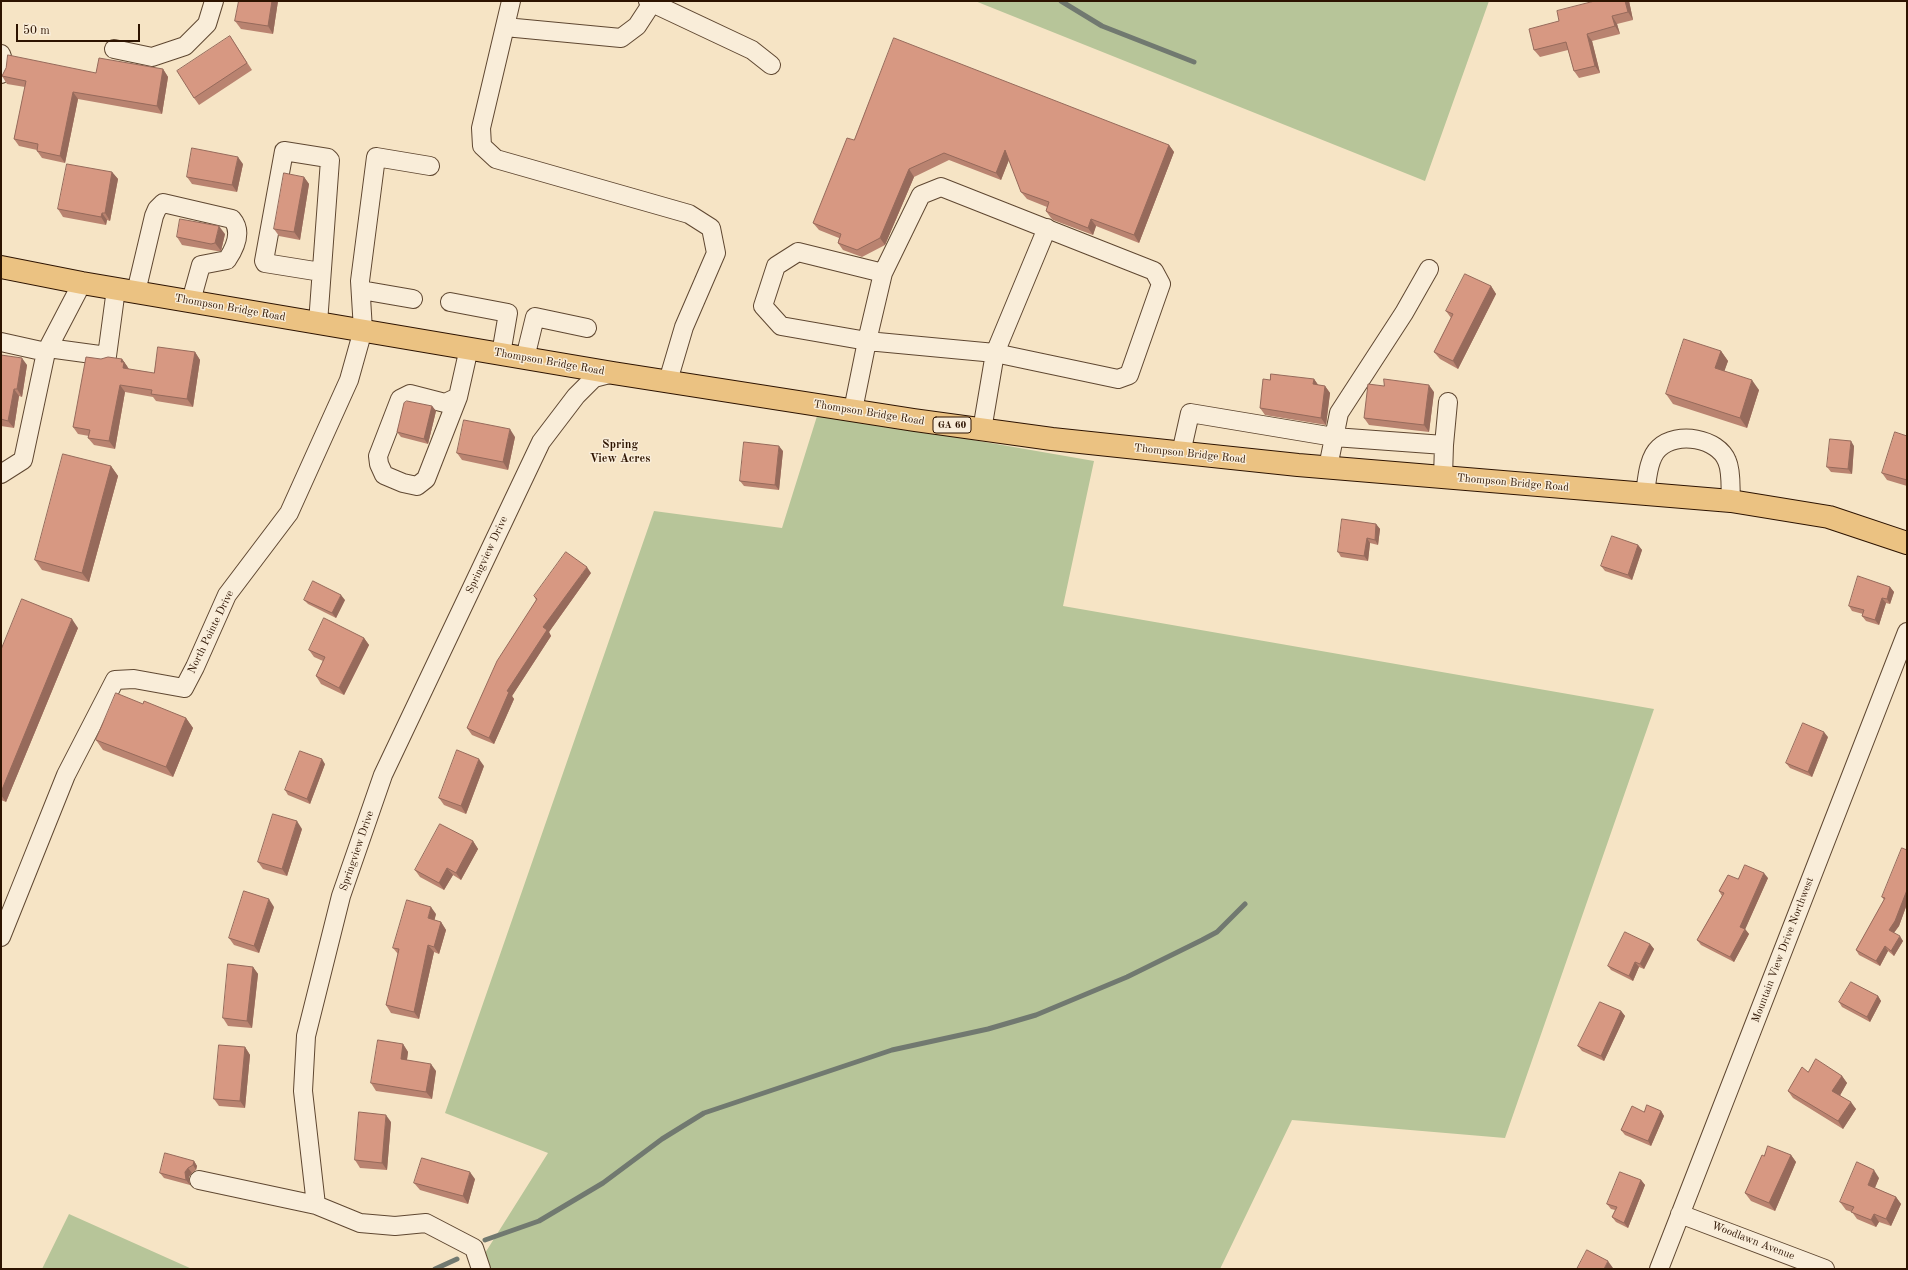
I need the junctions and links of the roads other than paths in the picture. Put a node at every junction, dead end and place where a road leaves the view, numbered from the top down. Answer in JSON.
{"nodes":[{"id":1,"x":214,"y":1,"type":"edge"},
{"id":2,"x":511,"y":1,"type":"edge"},
{"id":3,"x":650,"y":2,"type":"edge"},
{"id":4,"x":505,"y":28,"type":"junction"},
{"id":5,"x":114,"y":48,"type":"dead end"},
{"id":6,"x":1,"y":54,"type":"edge"},
{"id":7,"x":771,"y":65,"type":"dead end"},
{"id":8,"x":1,"y":74,"type":"edge"},
{"id":9,"x":430,"y":166,"type":"dead end"},
{"id":10,"x":1047,"y":228,"type":"junction"},
{"id":11,"x":1,"y":268,"type":"edge"},
{"id":12,"x":1430,"y":269,"type":"dead end"},
{"id":13,"x":321,"y":272,"type":"junction"},
{"id":14,"x":883,"y":273,"type":"junction"},
{"id":15,"x":82,"y":283,"type":"junction"},
{"id":16,"x":126,"y":290,"type":"junction"},
{"id":17,"x":361,"y":290,"type":"junction"},
{"id":18,"x":413,"y":299,"type":"dead end"},
{"id":19,"x":191,"y":301,"type":"junction"},
{"id":20,"x":450,"y":302,"type":"dead end"},
{"id":21,"x":318,"y":323,"type":"junction"},
{"id":22,"x":586,"y":328,"type":"dead end"},
{"id":23,"x":363,"y":330,"type":"junction"},
{"id":24,"x":867,"y":341,"type":"junction"},
{"id":25,"x":1,"y":342,"type":"edge"},
{"id":26,"x":469,"y":348,"type":"junction"},
{"id":27,"x":47,"y":350,"type":"junction"},
{"id":28,"x":995,"y":352,"type":"junction"},
{"id":29,"x":501,"y":354,"type":"junction"},
{"id":30,"x":525,"y":358,"type":"junction"},
{"id":31,"x":613,"y":372,"type":"junction"},
{"id":32,"x":668,"y":381,"type":"junction"},
{"id":33,"x":458,"y":397,"type":"junction"},
{"id":34,"x":1448,"y":402,"type":"dead end"},
{"id":35,"x":853,"y":410,"type":"junction"},
{"id":36,"x":982,"y":430,"type":"junction"},
{"id":37,"x":1334,"y":437,"type":"junction"},
{"id":38,"x":1444,"y":445,"type":"junction"},
{"id":39,"x":1181,"y":452,"type":"junction"},
{"id":40,"x":1328,"y":467,"type":"junction"},
{"id":41,"x":1,"y":474,"type":"edge"},
{"id":42,"x":1443,"y":477,"type":"junction"},
{"id":43,"x":1645,"y":494,"type":"junction"},
{"id":44,"x":1731,"y":501,"type":"junction"},
{"id":45,"x":1907,"y":543,"type":"edge"},
{"id":46,"x":1907,"y":632,"type":"edge"},
{"id":47,"x":1,"y":938,"type":"edge"},
{"id":48,"x":199,"y":1180,"type":"dead end"},
{"id":49,"x":316,"y":1205,"type":"junction"},
{"id":50,"x":1680,"y":1214,"type":"junction"},
{"id":51,"x":481,"y":1269,"type":"edge"},
{"id":52,"x":1659,"y":1269,"type":"edge"},
{"id":53,"x":1825,"y":1269,"type":"edge"}],
"edges":[{"from":1,"to":5,"type":"street"},
{"from":2,"to":4,"type":"street"},
{"from":3,"to":4,"type":"street"},
{"from":3,"to":7,"type":"street"},
{"from":4,"to":32,"type":"street"},
{"from":6,"to":8,"type":"street"},
{"from":9,"to":17,"type":"street"},
{"from":10,"to":14,"type":"street"},
{"from":10,"to":28,"type":"street"},
{"from":10,"to":28,"type":"street"},
{"from":11,"to":15,"type":"highway","name":"Thompson Bridge Road","number":"GA 60"},
{"from":12,"to":37,"type":"street"},
{"from":13,"to":13,"type":"street"},
{"from":13,"to":21,"type":"street"},
{"from":14,"to":24,"type":"street"},
{"from":14,"to":24,"type":"street"},
{"from":15,"to":16,"type":"highway","name":"Thompson Bridge Road","number":"GA 60"},
{"from":15,"to":27,"type":"street"},
{"from":16,"to":19,"type":"highway","name":"Thompson Bridge Road","number":"GA 60"},
{"from":16,"to":19,"type":"street"},
{"from":16,"to":27,"type":"street"},
{"from":17,"to":18,"type":"street"},
{"from":17,"to":23,"type":"street"},
{"from":19,"to":21,"type":"highway","name":"Thompson Bridge Road","number":"GA 60"},
{"from":20,"to":29,"type":"street"},
{"from":21,"to":23,"type":"highway","name":"Thompson Bridge Road","number":"GA 60"},
{"from":22,"to":30,"type":"street"},
{"from":23,"to":26,"type":"highway","name":"Thompson Bridge Road","number":"GA 60"},
{"from":23,"to":47,"type":"street","name":"North Pointe Drive"},
{"from":24,"to":28,"type":"street"},
{"from":24,"to":35,"type":"street"},
{"from":25,"to":27,"type":"street"},
{"from":26,"to":29,"type":"highway","name":"Thompson Bridge Road","number":"GA 60"},
{"from":26,"to":33,"type":"street"},
{"from":27,"to":41,"type":"street"},
{"from":28,"to":36,"type":"street"},
{"from":29,"to":30,"type":"highway","name":"Thompson Bridge Road","number":"GA 60"},
{"from":30,"to":31,"type":"highway","name":"Thompson Bridge Road","number":"GA 60"},
{"from":31,"to":32,"type":"highway","name":"Thompson Bridge Road","number":"GA 60"},
{"from":31,"to":49,"type":"street","name":"Springview Drive"},
{"from":32,"to":35,"type":"highway","name":"Thompson Bridge Road","number":"GA 60"},
{"from":33,"to":33,"type":"street"},
{"from":34,"to":38,"type":"street"},
{"from":35,"to":36,"type":"highway","name":"Thompson Bridge Road","number":"GA 60"},
{"from":36,"to":39,"type":"highway","name":"Thompson Bridge Road","number":"GA 60"},
{"from":37,"to":38,"type":"street"},
{"from":37,"to":39,"type":"street"},
{"from":37,"to":40,"type":"street"},
{"from":38,"to":42,"type":"street"},
{"from":39,"to":40,"type":"highway","name":"Thompson Bridge Road","number":"GA 60"},
{"from":40,"to":42,"type":"highway","name":"Thompson Bridge Road","number":"GA 60"},
{"from":42,"to":43,"type":"highway","name":"Thompson Bridge Road","number":"GA 60"},
{"from":43,"to":44,"type":"highway","name":"Thompson Bridge Road","number":"GA 60"},
{"from":43,"to":44,"type":"street"},
{"from":44,"to":45,"type":"highway","name":"Thompson Bridge Road","number":"GA 60"},
{"from":46,"to":50,"type":"street","name":"Mountain View Drive Northwest"},
{"from":48,"to":49,"type":"street"},
{"from":49,"to":51,"type":"street"},
{"from":50,"to":52,"type":"street","name":"Mountain View Drive Northwest"},
{"from":50,"to":53,"type":"street","name":"Woodlawn Avenue"}]}
